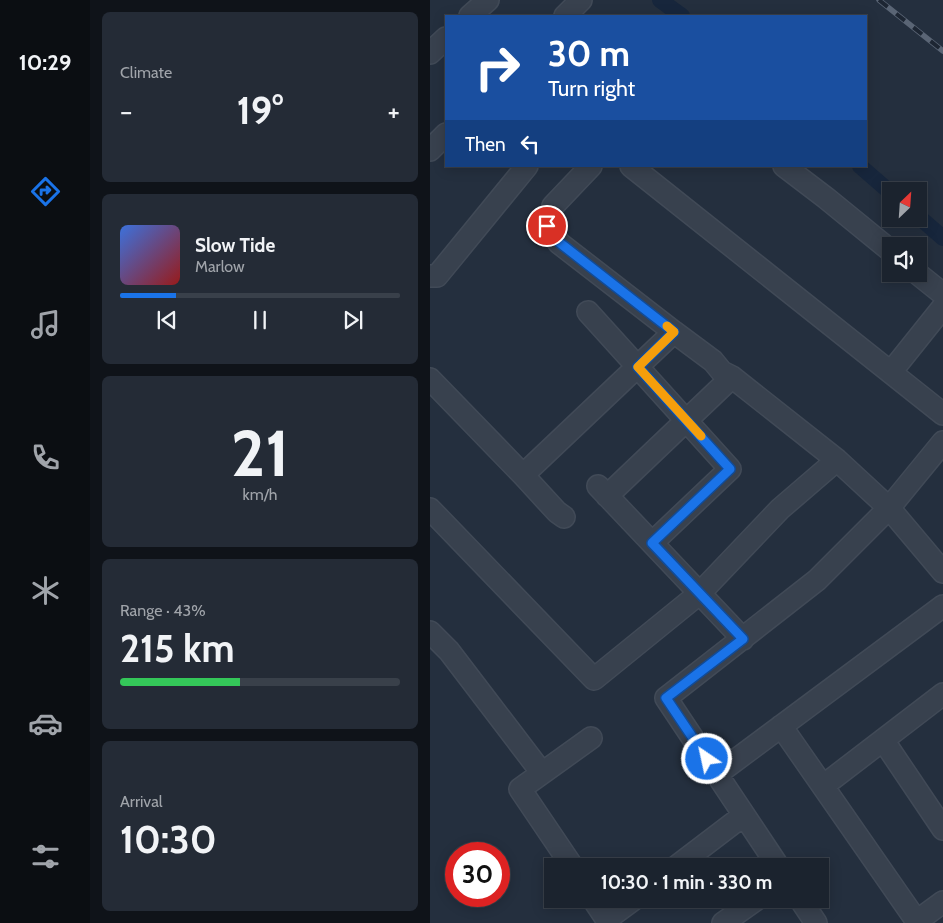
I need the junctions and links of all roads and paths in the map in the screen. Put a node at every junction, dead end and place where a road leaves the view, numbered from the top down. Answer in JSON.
{"nodes":[{"id":1,"x":488,"y":0,"type":"edge"},
{"id":2,"x":471,"y":15,"type":"edge"},
{"id":3,"x":445,"y":39,"type":"edge"},
{"id":4,"x":430,"y":53,"type":"edge"},
{"id":5,"x":445,"y":135,"type":"edge"},
{"id":6,"x":430,"y":150,"type":"edge"},
{"id":7,"x":525,"y":167,"type":"edge"},
{"id":8,"x":590,"y":167,"type":"edge"},
{"id":9,"x":632,"y":167,"type":"edge"},
{"id":10,"x":785,"y":167,"type":"edge"},
{"id":11,"x":882,"y":244,"type":"edge"},
{"id":12,"x":430,"y":276,"type":"edge"},
{"id":13,"x":927,"y":281,"type":"edge"},
{"id":14,"x":943,"y":294,"type":"edge"},
{"id":15,"x":943,"y":307,"type":"edge"},
{"id":16,"x":588,"y":312,"type":"dead end"},
{"id":17,"x":674,"y":332,"type":"junction"},
{"id":18,"x":638,"y":367,"type":"junction"},
{"id":19,"x":891,"y":372,"type":"junction"},
{"id":20,"x":732,"y":377,"type":"junction"},
{"id":21,"x":430,"y":379,"type":"edge"},
{"id":22,"x":943,"y":414,"type":"edge"},
{"id":23,"x":687,"y":420,"type":"junction"},
{"id":24,"x":943,"y":442,"type":"edge"},
{"id":25,"x":837,"y":460,"type":"junction"},
{"id":26,"x":523,"y":475,"type":"junction"},
{"id":27,"x":889,"y":508,"type":"junction"},
{"id":28,"x":430,"y":509,"type":"edge"},
{"id":29,"x":564,"y":517,"type":"dead end"},
{"id":30,"x":652,"y":543,"type":"junction"},
{"id":31,"x":943,"y":572,"type":"edge"},
{"id":32,"x":700,"y":593,"type":"junction"},
{"id":33,"x":943,"y":606,"type":"edge"},
{"id":34,"x":430,"y":632,"type":"edge"},
{"id":35,"x":743,"y":639,"type":"junction"},
{"id":36,"x":943,"y":694,"type":"edge"},
{"id":37,"x":781,"y":726,"type":"junction"},
{"id":38,"x":591,"y":738,"type":"dead end"},
{"id":39,"x":883,"y":740,"type":"junction"},
{"id":40,"x":542,"y":773,"type":"junction"},
{"id":41,"x":717,"y":774,"type":"junction"},
{"id":42,"x":823,"y":786,"type":"junction"},
{"id":43,"x":744,"y":815,"type":"junction"},
{"id":44,"x":943,"y":829,"type":"edge"},
{"id":45,"x":567,"y":858,"type":"edge"},
{"id":46,"x":688,"y":858,"type":"edge"},
{"id":47,"x":773,"y":858,"type":"edge"},
{"id":48,"x":943,"y":902,"type":"edge"},
{"id":49,"x":600,"y":908,"type":"edge"},
{"id":50,"x":623,"y":908,"type":"edge"},
{"id":51,"x":744,"y":908,"type":"edge"},
{"id":52,"x":806,"y":908,"type":"edge"},
{"id":53,"x":608,"y":921,"type":"edge"},
{"id":54,"x":918,"y":922,"type":"edge"},
{"id":55,"x":723,"y":923,"type":"edge"},
{"id":56,"x":816,"y":923,"type":"edge"}],
"edges":[{"from":1,"to":2,"type":"street"},
{"from":3,"to":4,"type":"street"},
{"from":5,"to":6,"type":"street"},
{"from":7,"to":12,"type":"street"},
{"from":8,"to":17,"type":"street"},
{"from":9,"to":19,"type":"street"},
{"from":10,"to":11,"type":"street"},
{"from":13,"to":14,"type":"street"},
{"from":15,"to":19,"type":"street"},
{"from":16,"to":18,"type":"street"},
{"from":17,"to":18,"type":"street"},
{"from":17,"to":20,"type":"street"},
{"from":18,"to":23,"type":"street"},
{"from":18,"to":26,"type":"street"},
{"from":19,"to":22,"type":"street"},
{"from":20,"to":23,"type":"street"},
{"from":20,"to":25,"type":"street"},
{"from":21,"to":26,"type":"street"},
{"from":23,"to":30,"type":"street"},
{"from":23,"to":30,"type":"street"},
{"from":24,"to":27,"type":"street"},
{"from":25,"to":27,"type":"street"},
{"from":25,"to":32,"type":"street"},
{"from":26,"to":29,"type":"street"},
{"from":27,"to":31,"type":"street"},
{"from":27,"to":35,"type":"street"},
{"from":28,"to":32,"type":"street"},
{"from":30,"to":32,"type":"street"},
{"from":32,"to":35,"type":"street"},
{"from":33,"to":37,"type":"street"},
{"from":34,"to":40,"type":"street"},
{"from":35,"to":41,"type":"street"},
{"from":36,"to":39,"type":"street"},
{"from":37,"to":41,"type":"street"},
{"from":37,"to":42,"type":"street"},
{"from":38,"to":40,"type":"street"},
{"from":39,"to":42,"type":"street"},
{"from":39,"to":44,"type":"street"},
{"from":40,"to":45,"type":"street"},
{"from":41,"to":43,"type":"street"},
{"from":42,"to":54,"type":"street"},
{"from":43,"to":46,"type":"street"},
{"from":43,"to":47,"type":"street"},
{"from":48,"to":54,"type":"street"},
{"from":49,"to":53,"type":"street"},
{"from":50,"to":53,"type":"street"},
{"from":51,"to":55,"type":"street"},
{"from":52,"to":56,"type":"street"}]}
